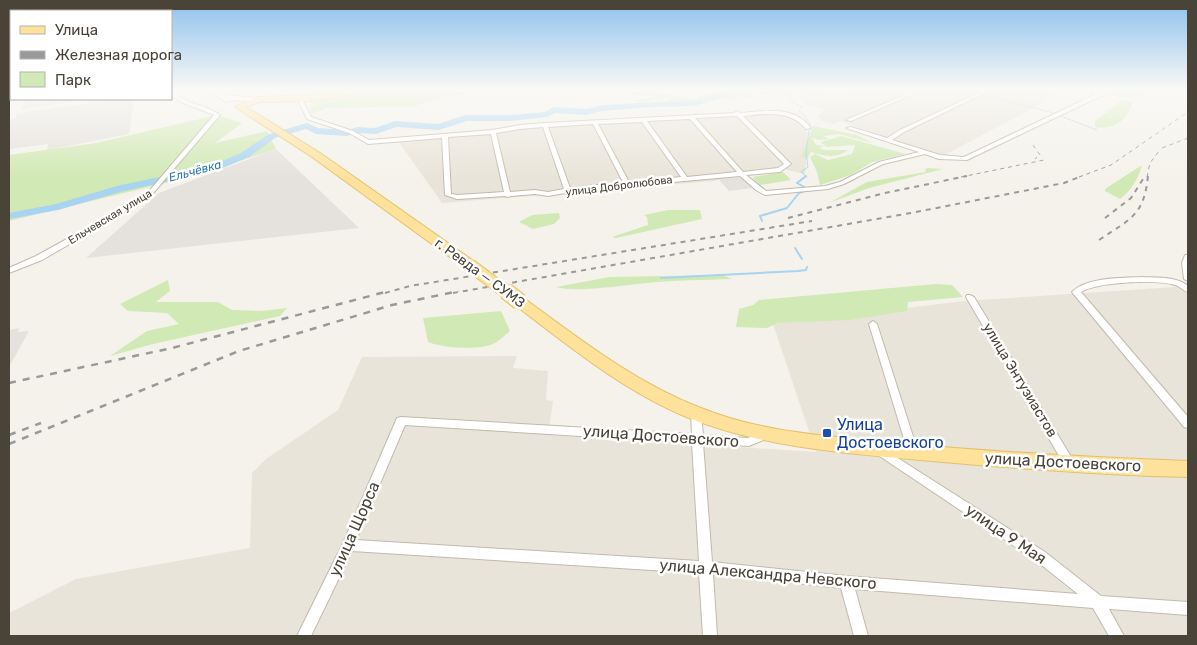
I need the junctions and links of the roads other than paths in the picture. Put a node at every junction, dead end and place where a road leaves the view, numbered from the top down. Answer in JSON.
{"nodes":[{"id":1,"x":214,"y":119,"type":"edge"},
{"id":2,"x":258,"y":119,"type":"edge"},
{"id":3,"x":311,"y":119,"type":"edge"},
{"id":4,"x":640,"y":119,"type":"edge"},
{"id":5,"x":642,"y":119,"type":"edge"},
{"id":6,"x":693,"y":119,"type":"edge"},
{"id":7,"x":742,"y":119,"type":"edge"},
{"id":8,"x":798,"y":119,"type":"edge"},
{"id":9,"x":927,"y":119,"type":"edge"},
{"id":10,"x":1048,"y":119,"type":"edge"},
{"id":11,"x":594,"y":122,"type":"junction"},
{"id":12,"x":545,"y":125,"type":"junction"},
{"id":13,"x":808,"y":128,"type":"dead end"},
{"id":14,"x":849,"y":128,"type":"dead end"},
{"id":15,"x":493,"y":132,"type":"junction"},
{"id":16,"x":445,"y":136,"type":"junction"},
{"id":17,"x":888,"y":140,"type":"junction"},
{"id":18,"x":924,"y":153,"type":"junction"},
{"id":19,"x":965,"y":159,"type":"joint"},
{"id":20,"x":742,"y":174,"type":"junction"},
{"id":21,"x":685,"y":178,"type":"junction"},
{"id":22,"x":627,"y":184,"type":"junction"},
{"id":23,"x":568,"y":190,"type":"junction"},
{"id":24,"x":508,"y":196,"type":"junction"},
{"id":25,"x":1188,"y":257,"type":"edge"},
{"id":26,"x":9,"y":271,"type":"edge"},
{"id":27,"x":1186,"y":281,"type":"edge"},
{"id":28,"x":1188,"y":290,"type":"edge"},
{"id":29,"x":970,"y":298,"type":"dead end"},
{"id":30,"x":873,"y":324,"type":"dead end"},
{"id":31,"x":696,"y":414,"type":"junction"},
{"id":32,"x":401,"y":421,"type":"joint"},
{"id":33,"x":1188,"y":424,"type":"edge"},
{"id":34,"x":764,"y":435,"type":"junction"},
{"id":35,"x":697,"y":438,"type":"junction"},
{"id":36,"x":877,"y":448,"type":"junction"},
{"id":37,"x":913,"y":452,"type":"junction"},
{"id":38,"x":1069,"y":463,"type":"junction"},
{"id":39,"x":1188,"y":469,"type":"edge"},
{"id":40,"x":348,"y":545,"type":"junction"},
{"id":41,"x":706,"y":567,"type":"junction"},
{"id":42,"x":846,"y":582,"type":"junction"},
{"id":43,"x":1096,"y":600,"type":"junction"},
{"id":44,"x":1188,"y":609,"type":"edge"},
{"id":45,"x":304,"y":636,"type":"edge"},
{"id":46,"x":710,"y":636,"type":"edge"},
{"id":47,"x":861,"y":636,"type":"edge"},
{"id":48,"x":1117,"y":636,"type":"edge"}],
"edges":[{"from":1,"to":26,"type":"street","name":"Ельчевская улица"},
{"from":2,"to":31,"type":"main road","name":"г. Ревда — СУМЗ","bridge":true},
{"from":3,"to":16,"type":"street"},
{"from":4,"to":11,"type":"street"},
{"from":5,"to":21,"type":"street"},
{"from":6,"to":20,"type":"street"},
{"from":7,"to":20,"type":"street","name":"улица Добролюбова"},
{"from":8,"to":13,"type":"street"},
{"from":9,"to":17,"type":"street"},
{"from":10,"to":19,"type":"street"},
{"from":11,"to":12,"type":"street"},
{"from":11,"to":22,"type":"street"},
{"from":12,"to":15,"type":"street"},
{"from":12,"to":23,"type":"street"},
{"from":14,"to":17,"type":"street"},
{"from":15,"to":16,"type":"street"},
{"from":15,"to":24,"type":"street"},
{"from":16,"to":24,"type":"street","name":"улица Добролюбова"},
{"from":17,"to":18,"type":"street"},
{"from":18,"to":19,"type":"street"},
{"from":18,"to":20,"type":"street"},
{"from":20,"to":21,"type":"street","name":"улица Добролюбова"},
{"from":21,"to":22,"type":"street","name":"улица Добролюбова"},
{"from":22,"to":23,"type":"street","name":"улица Добролюбова"},
{"from":23,"to":24,"type":"street","name":"улица Добролюбова"},
{"from":25,"to":27,"type":"street"},
{"from":27,"to":28,"type":"street"},
{"from":27,"to":33,"type":"street"},
{"from":29,"to":38,"type":"street","name":"улица Энтузиастов"},
{"from":30,"to":37,"type":"street"},
{"from":31,"to":34,"type":"main road","name":"г. Ревда — СУМЗ"},
{"from":31,"to":35,"type":"street"},
{"from":32,"to":35,"type":"street","name":"улица Достоевского"},
{"from":32,"to":40,"type":"street","name":"улица Щорса"},
{"from":34,"to":35,"type":"street","name":"улица Достоевского"},
{"from":34,"to":36,"type":"main road","name":"улица Достоевского"},
{"from":35,"to":41,"type":"street"},
{"from":36,"to":37,"type":"main road","name":"улица Достоевского"},
{"from":36,"to":43,"type":"street","name":"улица 9 Мая"},
{"from":37,"to":38,"type":"main road","name":"улица Достоевского"},
{"from":38,"to":39,"type":"main road","name":"улица Достоевского"},
{"from":40,"to":41,"type":"street","name":"улица Александра Невского"},
{"from":40,"to":45,"type":"street","name":"улица Щорса"},
{"from":41,"to":42,"type":"street","name":"улица Александра Невского"},
{"from":41,"to":46,"type":"street"},
{"from":42,"to":43,"type":"street","name":"улица Александра Невского"},
{"from":42,"to":47,"type":"street"},
{"from":43,"to":44,"type":"street","name":"улица Александра Невского"},
{"from":43,"to":48,"type":"street","name":"улица 9 Мая"}]}
